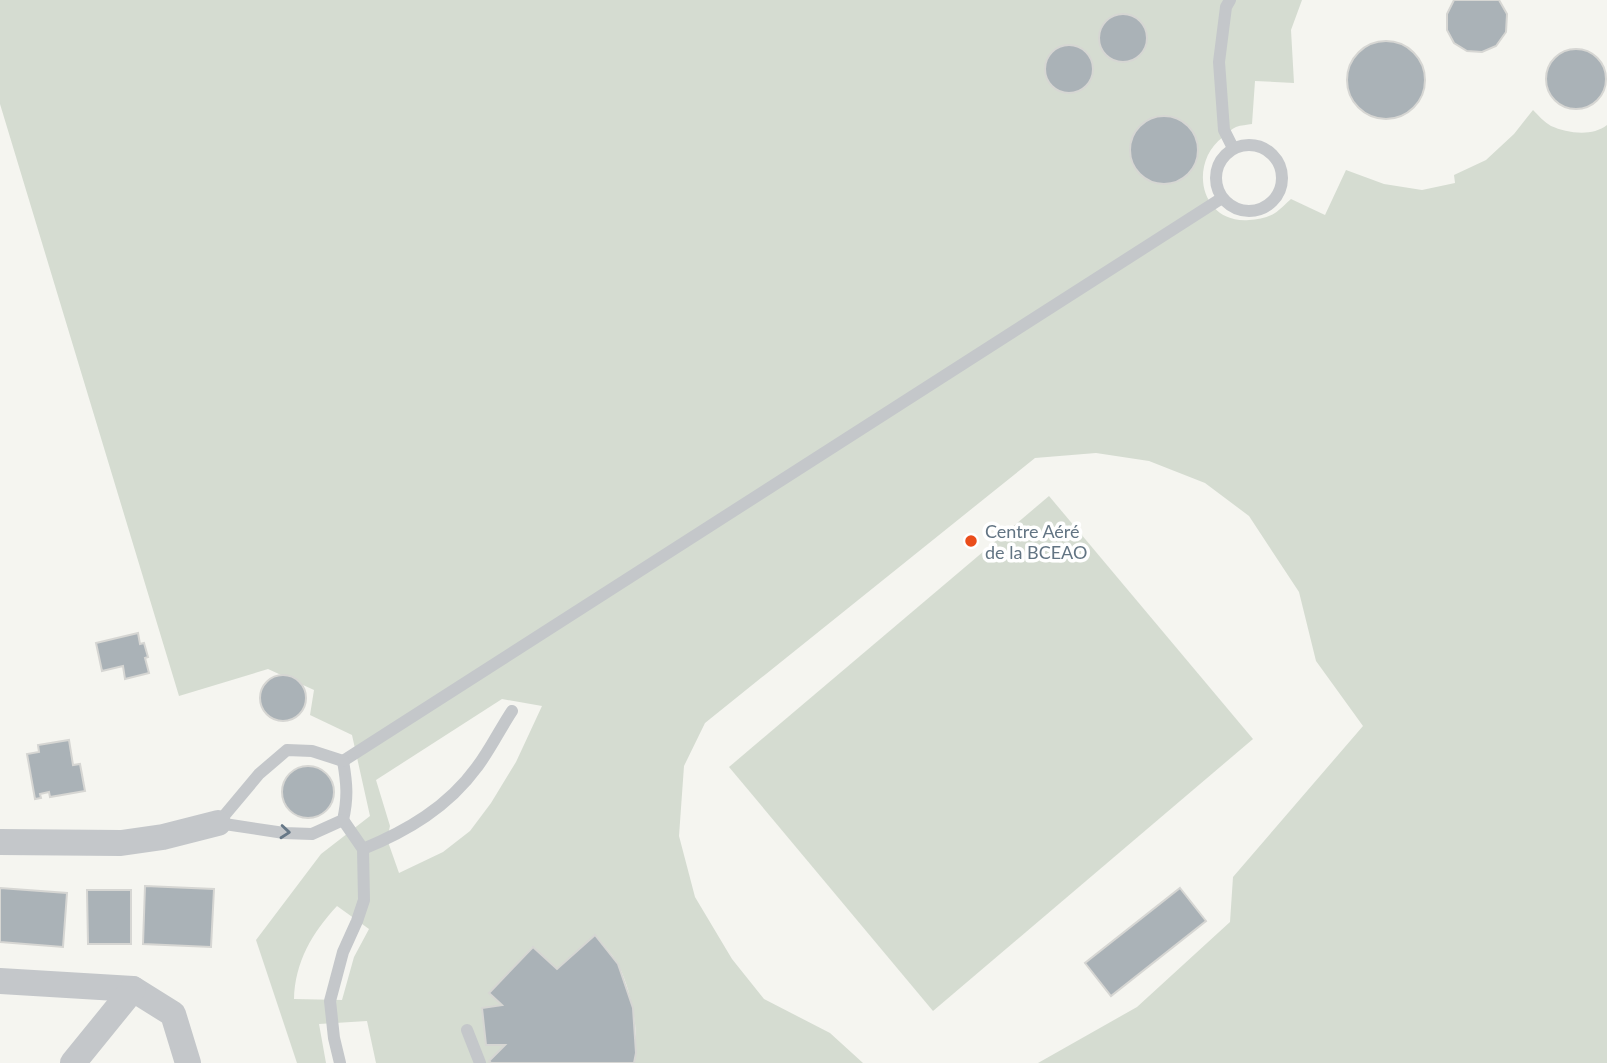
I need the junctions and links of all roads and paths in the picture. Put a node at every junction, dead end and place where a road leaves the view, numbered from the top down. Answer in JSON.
{"nodes":[{"id":1,"x":1230,"y":0,"type":"edge"},
{"id":2,"x":1233,"y":148,"type":"junction"},
{"id":3,"x":1222,"y":198,"type":"junction"},
{"id":4,"x":512,"y":710,"type":"dead end"},
{"id":5,"x":343,"y":761,"type":"junction"},
{"id":6,"x":342,"y":820,"type":"junction"},
{"id":7,"x":218,"y":823,"type":"junction"},
{"id":8,"x":0,"y":842,"type":"edge"},
{"id":9,"x":363,"y":849,"type":"junction"},
{"id":10,"x":0,"y":981,"type":"edge"},
{"id":11,"x":133,"y":989,"type":"junction"},
{"id":12,"x":467,"y":1030,"type":"dead end"},
{"id":13,"x":73,"y":1063,"type":"edge"},
{"id":14,"x":188,"y":1063,"type":"edge"},
{"id":15,"x":340,"y":1063,"type":"edge"},
{"id":16,"x":480,"y":1063,"type":"edge"}],
"edges":[{"from":1,"to":2,"type":"lane"},
{"from":2,"to":3,"type":"lane"},
{"from":2,"to":3,"type":"lane"},
{"from":3,"to":5,"type":"lane"},
{"from":4,"to":9,"type":"lane"},
{"from":5,"to":6,"type":"lane"},
{"from":5,"to":7,"type":"lane"},
{"from":7,"to":6,"type":"lane","one_way":true},
{"from":6,"to":9,"type":"lane"},
{"from":7,"to":8,"type":"street"},
{"from":9,"to":15,"type":"lane"},
{"from":10,"to":11,"type":"street"},
{"from":11,"to":13,"type":"street"},
{"from":11,"to":14,"type":"street"},
{"from":12,"to":16,"type":"lane"}]}
